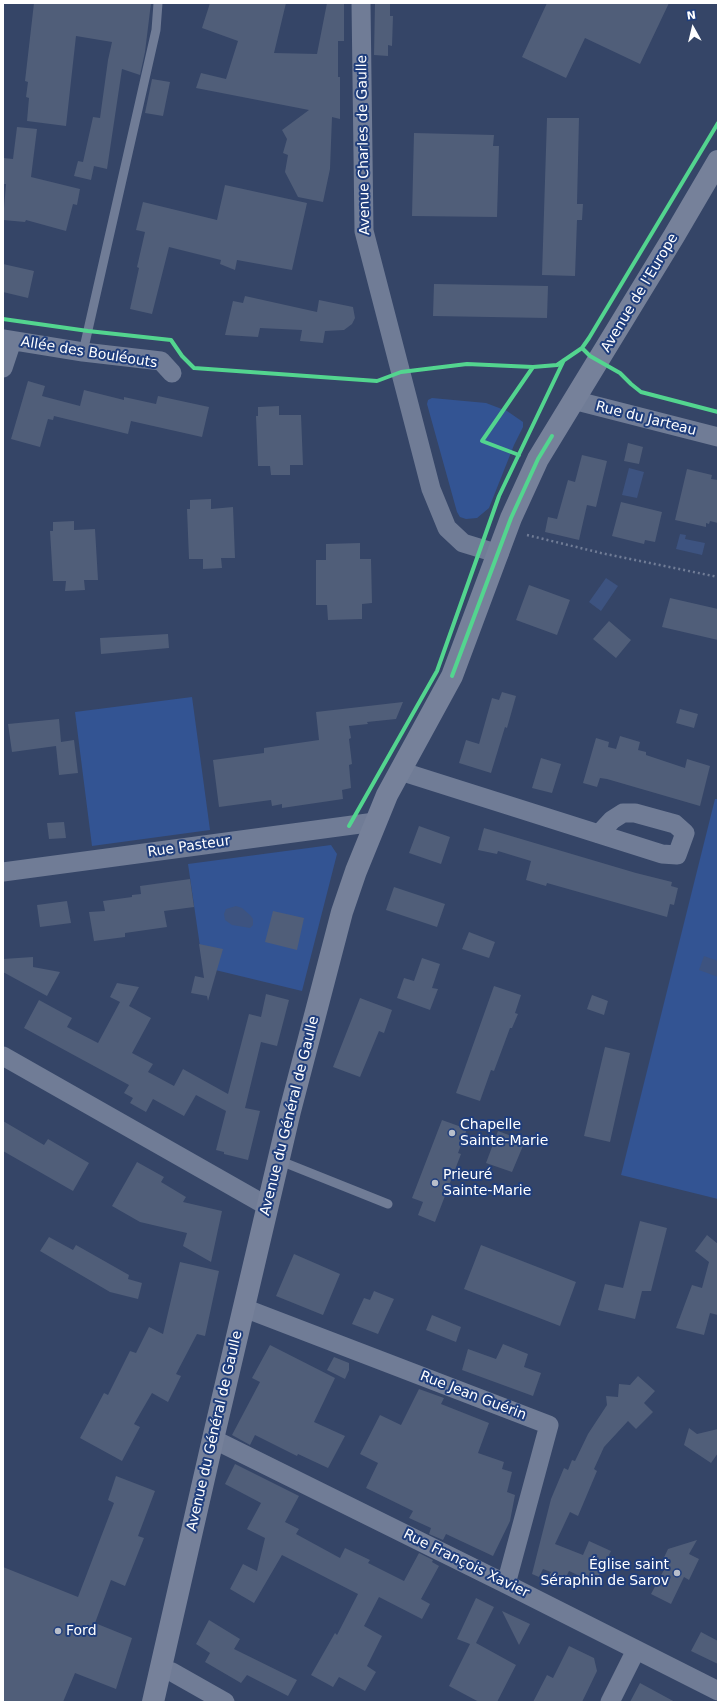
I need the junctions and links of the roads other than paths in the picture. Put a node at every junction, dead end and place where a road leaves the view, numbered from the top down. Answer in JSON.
{"nodes":[{"id":1,"x":158,"y":3,"type":"edge"},
{"id":2,"x":361,"y":3,"type":"edge"},
{"id":3,"x":718,"y":161,"type":"edge"},
{"id":4,"x":7,"y":340,"type":"edge"},
{"id":5,"x":83,"y":352,"type":"junction"},
{"id":6,"x":3,"y":368,"type":"edge"},
{"id":7,"x":172,"y":373,"type":"dead end"},
{"id":8,"x":573,"y":400,"type":"junction"},
{"id":9,"x":718,"y":437,"type":"edge"},
{"id":10,"x":499,"y":554,"type":"junction"},
{"id":11,"x":400,"y":771,"type":"junction"},
{"id":12,"x":375,"y":822,"type":"junction"},
{"id":13,"x":599,"y":834,"type":"dead end"},
{"id":14,"x":3,"y":872,"type":"edge"},
{"id":15,"x":3,"y":1056,"type":"edge"},
{"id":16,"x":278,"y":1160,"type":"junction"},
{"id":17,"x":388,"y":1204,"type":"dead end"},
{"id":18,"x":268,"y":1206,"type":"junction"},
{"id":19,"x":244,"y":1308,"type":"junction"},
{"id":20,"x":212,"y":1439,"type":"junction"},
{"id":21,"x":506,"y":1584,"type":"junction"},
{"id":22,"x":636,"y":1650,"type":"junction"},
{"id":23,"x":161,"y":1669,"type":"junction"},
{"id":24,"x":718,"y":1691,"type":"edge"},
{"id":25,"x":153,"y":1702,"type":"edge"},
{"id":26,"x":225,"y":1702,"type":"edge"},
{"id":27,"x":610,"y":1702,"type":"edge"}],
"edges":[{"from":1,"to":5,"type":"lane"},
{"from":2,"to":10,"type":"street","name":"Avenue Charles de Gaulle"},
{"from":3,"to":8,"type":"main road","name":"Avenue de l'Europe"},
{"from":4,"to":5,"type":"street","name":"Allée des Bouléouts"},
{"from":4,"to":6,"type":"street"},
{"from":5,"to":7,"type":"street","name":"Allée des Bouléouts"},
{"from":8,"to":9,"type":"street","name":"Rue du Jarteau"},
{"from":8,"to":10,"type":"main road","name":"Avenue de l'Europe"},
{"from":10,"to":11,"type":"main road","name":"Avenue du Général de Gaulle"},
{"from":11,"to":12,"type":"main road","name":"Avenue du Général de Gaulle"},
{"from":11,"to":13,"type":"street"},
{"from":12,"to":14,"type":"street","name":"Rue Pasteur"},
{"from":12,"to":16,"type":"main road","name":"Avenue du Général de Gaulle"},
{"from":15,"to":18,"type":"street"},
{"from":16,"to":17,"type":"lane"},
{"from":16,"to":18,"type":"main road","name":"Avenue du Général de Gaulle"},
{"from":18,"to":19,"type":"main road","name":"Avenue du Général de Gaulle"},
{"from":19,"to":20,"type":"main road","name":"Avenue du Général de Gaulle"},
{"from":19,"to":21,"type":"street","name":"Rue Jean Guérin"},
{"from":20,"to":21,"type":"street","name":"Rue François Xavier"},
{"from":20,"to":23,"type":"main road","name":"Avenue du Général de Gaulle"},
{"from":21,"to":22,"type":"street","name":"Rue François Xavier"},
{"from":22,"to":24,"type":"street","name":"Rue François Xavier"},
{"from":22,"to":27,"type":"street"},
{"from":23,"to":25,"type":"main road","name":"Avenue du Général de Gaulle"},
{"from":23,"to":26,"type":"street"}]}
